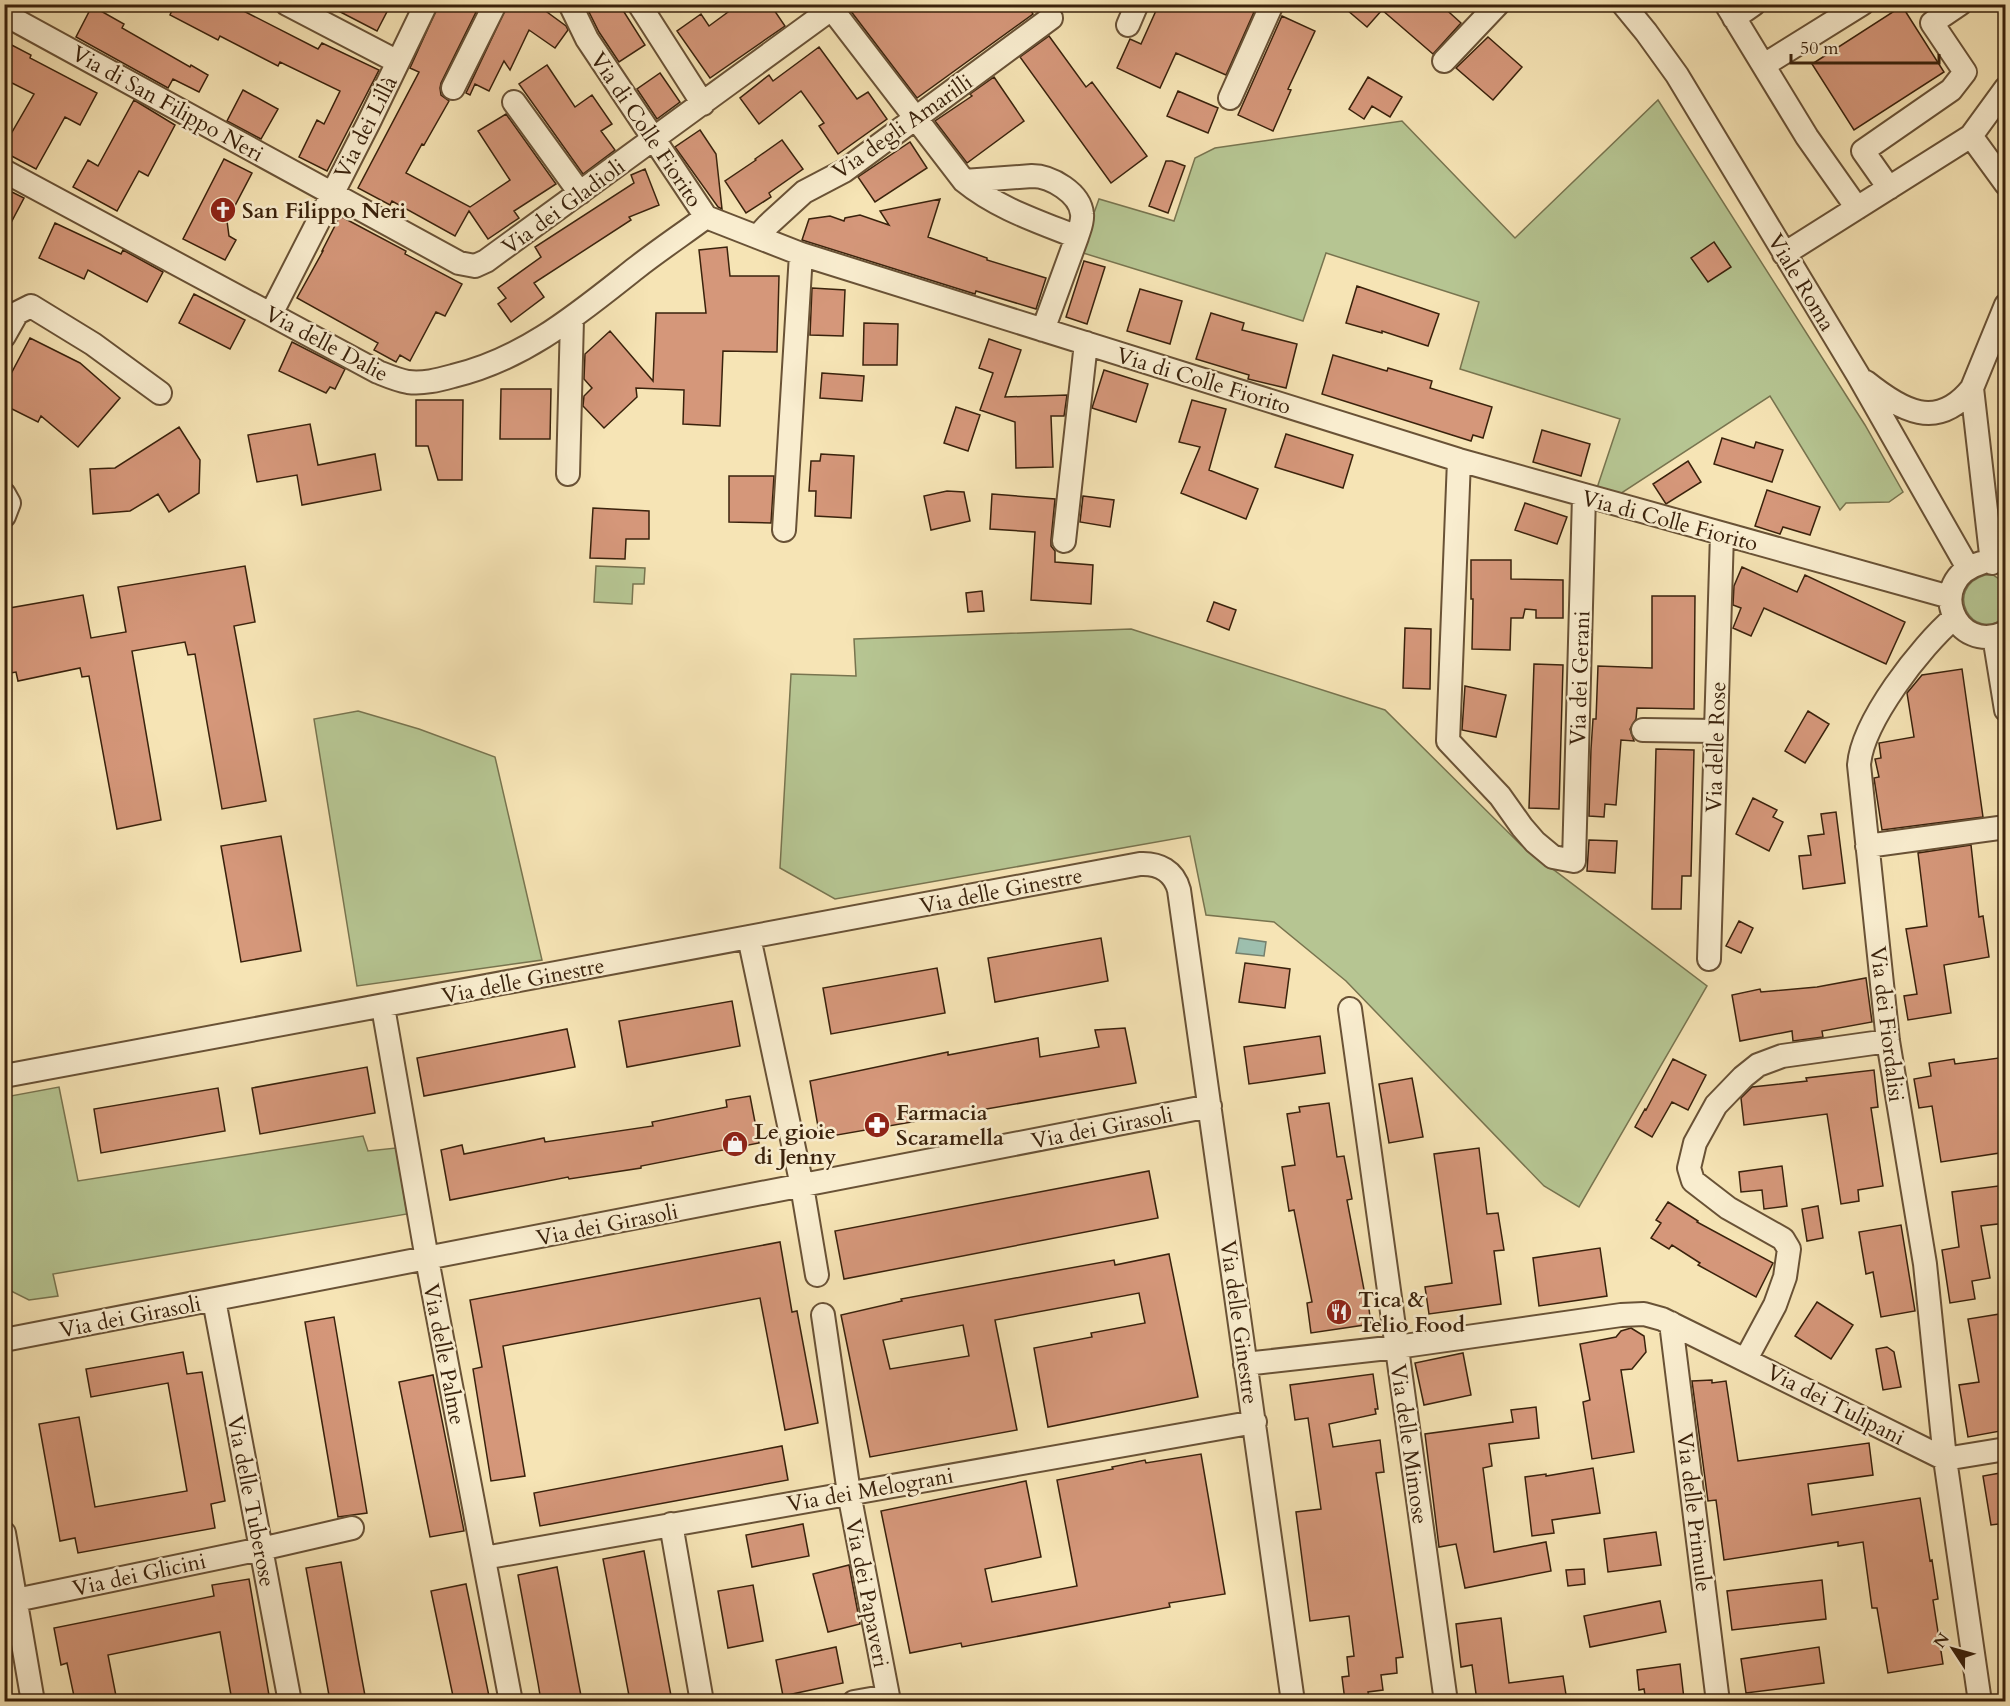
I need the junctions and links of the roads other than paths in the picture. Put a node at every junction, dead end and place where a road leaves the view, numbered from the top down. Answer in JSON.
{"nodes":[{"id":1,"x":287,"y":4,"type":"edge"},
{"id":2,"x":426,"y":4,"type":"edge"},
{"id":3,"x":495,"y":4,"type":"edge"},
{"id":4,"x":570,"y":4,"type":"edge"},
{"id":5,"x":639,"y":4,"type":"edge"},
{"id":6,"x":1272,"y":4,"type":"edge"},
{"id":7,"x":1498,"y":4,"type":"edge"},
{"id":8,"x":1623,"y":4,"type":"edge"},
{"id":9,"x":1754,"y":4,"type":"edge"},
{"id":10,"x":1862,"y":4,"type":"edge"},
{"id":11,"x":1960,"y":4,"type":"edge"},
{"id":12,"x":833,"y":6,"type":"edge"},
{"id":13,"x":1730,"y":11,"type":"edge"},
{"id":14,"x":4,"y":14,"type":"edge"},
{"id":15,"x":1051,"y":18,"type":"dead end"},
{"id":16,"x":1444,"y":61,"type":"dead end"},
{"id":17,"x":398,"y":62,"type":"junction"},
{"id":18,"x":1764,"y":65,"type":"junction"},
{"id":19,"x":453,"y":88,"type":"dead end"},
{"id":20,"x":2006,"y":88,"type":"edge"},
{"id":21,"x":1230,"y":98,"type":"dead end"},
{"id":22,"x":514,"y":102,"type":"dead end"},
{"id":23,"x":703,"y":104,"type":"junction"},
{"id":24,"x":915,"y":119,"type":"junction"},
{"id":25,"x":1971,"y":136,"type":"junction"},
{"id":26,"x":654,"y":140,"type":"junction"},
{"id":27,"x":4,"y":171,"type":"edge"},
{"id":28,"x":964,"y":181,"type":"junction"},
{"id":29,"x":2006,"y":184,"type":"edge"},
{"id":30,"x":1889,"y":188,"type":"junction"},
{"id":31,"x":332,"y":192,"type":"junction"},
{"id":32,"x":580,"y":193,"type":"junction"},
{"id":33,"x":1857,"y":208,"type":"junction"},
{"id":34,"x":706,"y":217,"type":"junction"},
{"id":35,"x":757,"y":237,"type":"junction"},
{"id":36,"x":1077,"y":237,"type":"junction"},
{"id":37,"x":801,"y":254,"type":"junction"},
{"id":38,"x":1784,"y":254,"type":"junction"},
{"id":39,"x":2006,"y":305,"type":"edge"},
{"id":40,"x":271,"y":314,"type":"junction"},
{"id":41,"x":572,"y":319,"type":"junction"},
{"id":42,"x":1043,"y":330,"type":"junction"},
{"id":43,"x":4,"y":336,"type":"edge"},
{"id":44,"x":1086,"y":344,"type":"junction"},
{"id":45,"x":1997,"y":352,"type":"edge"},
{"id":46,"x":1858,"y":375,"type":"junction"},
{"id":47,"x":1972,"y":388,"type":"junction"},
{"id":48,"x":160,"y":393,"type":"dead end"},
{"id":49,"x":1459,"y":460,"type":"junction"},
{"id":50,"x":568,"y":474,"type":"dead end"},
{"id":51,"x":4,"y":494,"type":"edge"},
{"id":52,"x":1584,"y":496,"type":"junction"},
{"id":53,"x":4,"y":516,"type":"edge"},
{"id":54,"x":784,"y":530,"type":"dead end"},
{"id":55,"x":1722,"y":534,"type":"junction"},
{"id":56,"x":1064,"y":541,"type":"dead end"},
{"id":57,"x":1999,"y":565,"type":"edge"},
{"id":58,"x":1968,"y":567,"type":"junction"},
{"id":59,"x":1952,"y":607,"type":"junction"},
{"id":60,"x":2000,"y":634,"type":"edge"},
{"id":61,"x":2006,"y":710,"type":"edge"},
{"id":62,"x":1643,"y":729,"type":"dead end"},
{"id":63,"x":1715,"y":731,"type":"junction"},
{"id":64,"x":2006,"y":827,"type":"edge"},
{"id":65,"x":1867,"y":846,"type":"junction"},
{"id":66,"x":749,"y":937,"type":"junction"},
{"id":67,"x":1708,"y":959,"type":"dead end"},
{"id":68,"x":383,"y":1007,"type":"junction"},
{"id":69,"x":1350,"y":1009,"type":"dead end"},
{"id":70,"x":1888,"y":1041,"type":"junction"},
{"id":71,"x":4,"y":1076,"type":"edge"},
{"id":72,"x":1209,"y":1106,"type":"junction"},
{"id":73,"x":802,"y":1186,"type":"junction"},
{"id":74,"x":427,"y":1259,"type":"junction"},
{"id":75,"x":817,"y":1275,"type":"dead end"},
{"id":76,"x":214,"y":1300,"type":"junction"},
{"id":77,"x":823,"y":1315,"type":"dead end"},
{"id":78,"x":1671,"y":1323,"type":"junction"},
{"id":79,"x":4,"y":1340,"type":"edge"},
{"id":80,"x":1397,"y":1347,"type":"junction"},
{"id":81,"x":1746,"y":1359,"type":"junction"},
{"id":82,"x":1245,"y":1364,"type":"junction"},
{"id":83,"x":1255,"y":1422,"type":"junction"},
{"id":84,"x":2006,"y":1449,"type":"edge"},
{"id":85,"x":1945,"y":1459,"type":"junction"},
{"id":86,"x":849,"y":1492,"type":"junction"},
{"id":87,"x":671,"y":1524,"type":"junction"},
{"id":88,"x":352,"y":1528,"type":"dead end"},
{"id":89,"x":4,"y":1533,"type":"edge"},
{"id":90,"x":261,"y":1549,"type":"junction"},
{"id":91,"x":484,"y":1558,"type":"junction"},
{"id":92,"x":16,"y":1600,"type":"junction"},
{"id":93,"x":33,"y":1701,"type":"edge"},
{"id":94,"x":290,"y":1701,"type":"edge"},
{"id":95,"x":511,"y":1701,"type":"edge"},
{"id":96,"x":702,"y":1701,"type":"edge"},
{"id":97,"x":854,"y":1701,"type":"edge"},
{"id":98,"x":1293,"y":1701,"type":"edge"},
{"id":99,"x":1446,"y":1701,"type":"edge"},
{"id":100,"x":1718,"y":1701,"type":"edge"},
{"id":101,"x":1980,"y":1701,"type":"edge"}],
"edges":[{"from":1,"to":17,"type":"street"},
{"from":2,"to":17,"type":"street","name":"Via dei Lillà"},
{"from":3,"to":19,"type":"street"},
{"from":4,"to":26,"type":"street","name":"Via di Colle Fiorito"},
{"from":5,"to":23,"type":"street"},
{"from":6,"to":21,"type":"street"},
{"from":7,"to":16,"type":"street"},
{"from":8,"to":38,"type":"street","name":"Viale Roma"},
{"from":9,"to":13,"type":"street"},
{"from":10,"to":18,"type":"street"},
{"from":11,"to":30,"type":"street"},
{"from":12,"to":23,"type":"street","name":"Via dei Gladioli"},
{"from":12,"to":24,"type":"street"},
{"from":13,"to":18,"type":"street"},
{"from":14,"to":31,"type":"street","name":"Via di San Filippo Neri"},
{"from":15,"to":24,"type":"street","name":"Via degli Amarilli"},
{"from":17,"to":31,"type":"street","name":"Via dei Lillà"},
{"from":18,"to":33,"type":"street"},
{"from":20,"to":25,"type":"street"},
{"from":22,"to":32,"type":"street"},
{"from":23,"to":26,"type":"street","name":"Via dei Gladioli"},
{"from":24,"to":28,"type":"street"},
{"from":24,"to":35,"type":"street","name":"Via degli Amarilli"},
{"from":25,"to":29,"type":"street"},
{"from":25,"to":30,"type":"street"},
{"from":26,"to":32,"type":"street","name":"Via dei Gladioli"},
{"from":26,"to":34,"type":"street","name":"Via di Colle Fiorito"},
{"from":27,"to":40,"type":"street","name":"Via delle Dalie"},
{"from":28,"to":36,"type":"street"},
{"from":28,"to":36,"type":"street"},
{"from":30,"to":33,"type":"street"},
{"from":31,"to":32,"type":"street","name":"Via dei Gladioli"},
{"from":31,"to":40,"type":"street","name":"Via dei Lillà"},
{"from":33,"to":38,"type":"street"},
{"from":34,"to":35,"type":"street","name":"Via di Colle Fiorito"},
{"from":34,"to":41,"type":"street","name":"Via delle Dalie"},
{"from":35,"to":37,"type":"street","name":"Via di Colle Fiorito"},
{"from":36,"to":42,"type":"street"},
{"from":37,"to":42,"type":"street","name":"Via di Colle Fiorito"},
{"from":37,"to":54,"type":"street"},
{"from":38,"to":46,"type":"street","name":"Viale Roma"},
{"from":39,"to":45,"type":"street"},
{"from":40,"to":41,"type":"street","name":"Via delle Dalie"},
{"from":41,"to":50,"type":"street"},
{"from":42,"to":44,"type":"street","name":"Via di Colle Fiorito"},
{"from":43,"to":48,"type":"street"},
{"from":44,"to":49,"type":"street","name":"Via di Colle Fiorito"},
{"from":44,"to":56,"type":"street"},
{"from":45,"to":47,"type":"street"},
{"from":46,"to":47,"type":"street"},
{"from":46,"to":58,"type":"street","name":"Viale Roma"},
{"from":47,"to":57,"type":"street"},
{"from":49,"to":52,"type":"street","name":"Via di Colle Fiorito"},
{"from":49,"to":52,"type":"street","name":"Via dei Gerani"},
{"from":51,"to":53,"type":"street"},
{"from":52,"to":55,"type":"street","name":"Via di Colle Fiorito"},
{"from":55,"to":59,"type":"street","name":"Via di Colle Fiorito"},
{"from":55,"to":63,"type":"street","name":"Via delle Rose"},
{"from":57,"to":58,"type":"street"},
{"from":58,"to":59,"type":"street"},
{"from":59,"to":60,"type":"street"},
{"from":59,"to":65,"type":"street","name":"Via dei Fiordalisi"},
{"from":60,"to":61,"type":"street"},
{"from":62,"to":63,"type":"street"},
{"from":63,"to":67,"type":"street","name":"Via delle Rose"},
{"from":64,"to":65,"type":"street"},
{"from":65,"to":70,"type":"street","name":"Via dei Fiordalisi"},
{"from":66,"to":68,"type":"street","name":"Via delle Ginestre"},
{"from":66,"to":72,"type":"street","name":"Via delle Ginestre"},
{"from":66,"to":73,"type":"street"},
{"from":68,"to":71,"type":"street","name":"Via delle Ginestre"},
{"from":68,"to":74,"type":"street","name":"Via delle Palme"},
{"from":69,"to":80,"type":"street","name":"Via delle Mimose"},
{"from":70,"to":81,"type":"street"},
{"from":70,"to":85,"type":"street","name":"Via dei Fiordalisi"},
{"from":72,"to":73,"type":"street","name":"Via dei Girasoli"},
{"from":72,"to":82,"type":"street","name":"Via delle Ginestre"},
{"from":73,"to":74,"type":"street","name":"Via dei Girasoli"},
{"from":73,"to":75,"type":"street"},
{"from":74,"to":76,"type":"street","name":"Via dei Girasoli"},
{"from":74,"to":91,"type":"street","name":"Via delle Palme"},
{"from":76,"to":79,"type":"street","name":"Via dei Girasoli"},
{"from":76,"to":90,"type":"street","name":"Via delle Tuberose"},
{"from":77,"to":86,"type":"street"},
{"from":78,"to":80,"type":"street","name":"Via dei Tulipani"},
{"from":78,"to":81,"type":"street","name":"Via dei Tulipani"},
{"from":78,"to":100,"type":"street","name":"Via delle Primule"},
{"from":80,"to":82,"type":"street","name":"Via dei Tulipani"},
{"from":80,"to":99,"type":"street","name":"Via delle Mimose"},
{"from":81,"to":85,"type":"street","name":"Via dei Tulipani"},
{"from":82,"to":83,"type":"street","name":"Via delle Ginestre"},
{"from":83,"to":86,"type":"street","name":"Via dei Melograni"},
{"from":83,"to":98,"type":"street","name":"Via delle Ginestre"},
{"from":84,"to":85,"type":"street"},
{"from":85,"to":101,"type":"street","name":"Via dei Fiordalisi"},
{"from":86,"to":87,"type":"street","name":"Via dei Melograni"},
{"from":86,"to":97,"type":"street","name":"Via dei Papaveri"},
{"from":87,"to":91,"type":"street","name":"Via dei Melograni"},
{"from":87,"to":96,"type":"street"},
{"from":88,"to":90,"type":"street","name":"Via dei Glicini"},
{"from":89,"to":92,"type":"street"},
{"from":90,"to":92,"type":"street","name":"Via dei Glicini"},
{"from":90,"to":94,"type":"street","name":"Via delle Tuberose"},
{"from":91,"to":95,"type":"street","name":"Via delle Palme"},
{"from":92,"to":93,"type":"street"}]}
